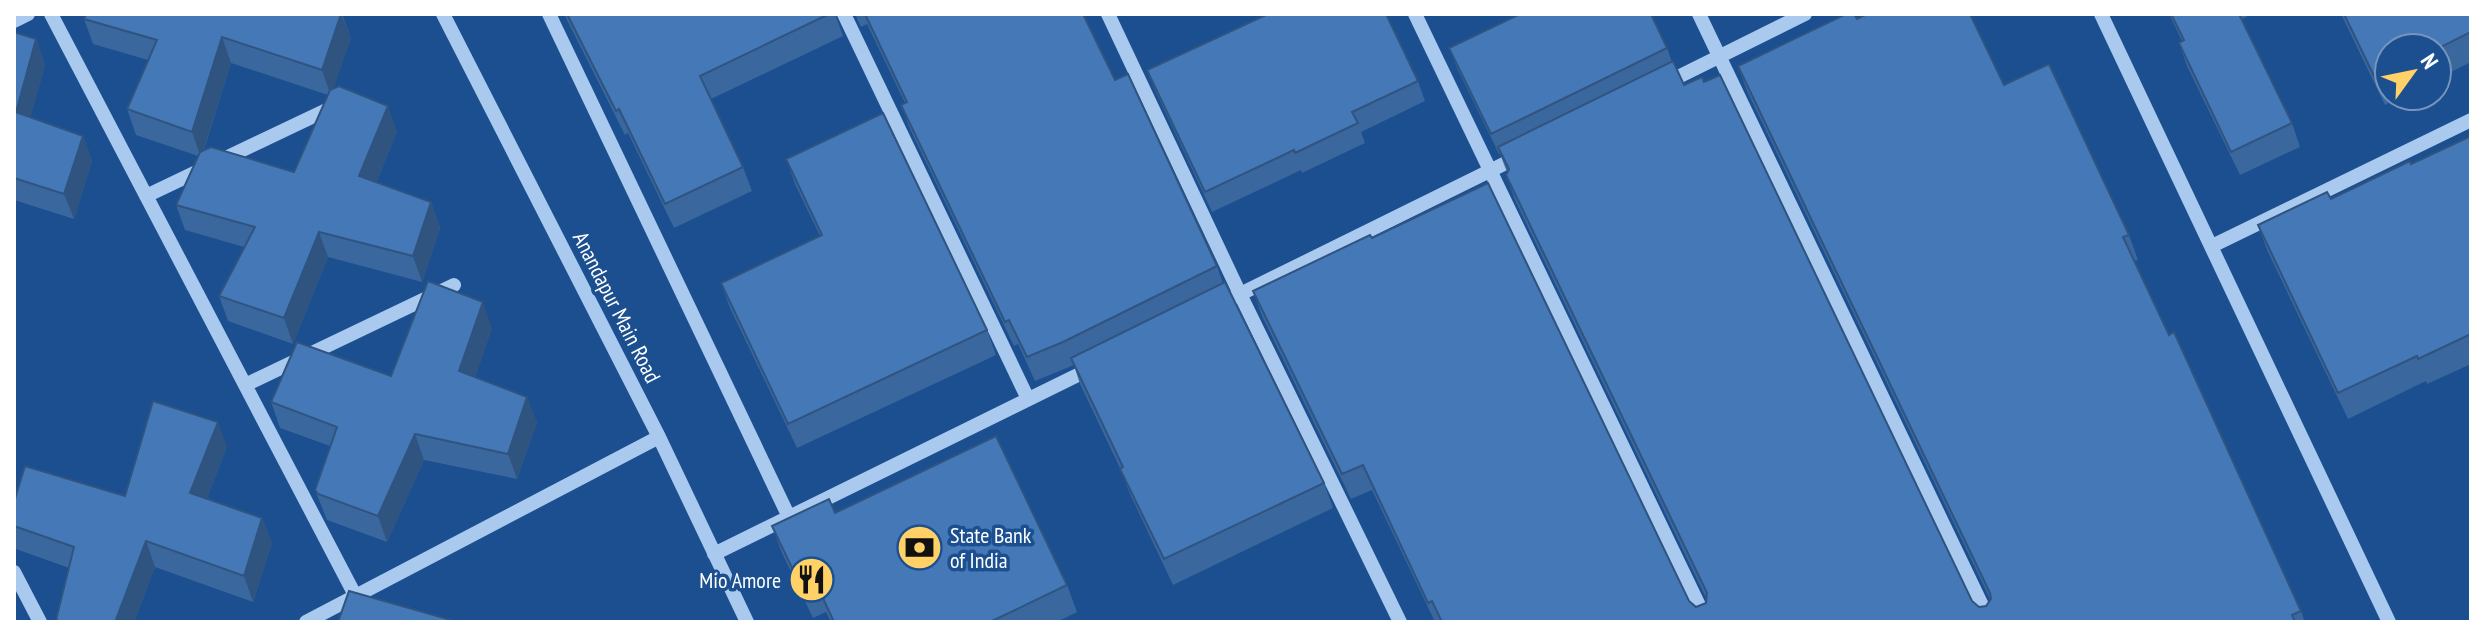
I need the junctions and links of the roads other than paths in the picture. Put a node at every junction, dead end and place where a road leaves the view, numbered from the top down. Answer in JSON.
{"nodes":[{"id":1,"x":28,"y":14,"type":"edge"},
{"id":2,"x":51,"y":14,"type":"edge"},
{"id":3,"x":443,"y":14,"type":"edge"},
{"id":4,"x":549,"y":14,"type":"edge"},
{"id":5,"x":844,"y":14,"type":"edge"},
{"id":6,"x":1108,"y":14,"type":"edge"},
{"id":7,"x":1415,"y":14,"type":"edge"},
{"id":8,"x":1699,"y":14,"type":"edge"},
{"id":9,"x":1805,"y":14,"type":"edge"},
{"id":10,"x":2101,"y":14,"type":"edge"},
{"id":11,"x":14,"y":21,"type":"edge"},
{"id":12,"x":1719,"y":57,"type":"junction"},
{"id":13,"x":1648,"y":92,"type":"edge"},
{"id":14,"x":345,"y":101,"type":"edge"},
{"id":15,"x":2471,"y":120,"type":"edge"},
{"id":16,"x":1534,"y":149,"type":"edge"},
{"id":17,"x":1492,"y":170,"type":"junction"},
{"id":18,"x":146,"y":196,"type":"junction"},
{"id":19,"x":2212,"y":246,"type":"junction"},
{"id":20,"x":454,"y":285,"type":"dead end"},
{"id":21,"x":1240,"y":294,"type":"junction"},
{"id":22,"x":1198,"y":315,"type":"edge"},
{"id":23,"x":1113,"y":357,"type":"edge"},
{"id":24,"x":245,"y":385,"type":"junction"},
{"id":25,"x":1028,"y":399,"type":"junction"},
{"id":26,"x":659,"y":437,"type":"junction"},
{"id":27,"x":789,"y":517,"type":"junction"},
{"id":28,"x":714,"y":554,"type":"junction"},
{"id":29,"x":14,"y":572,"type":"edge"},
{"id":30,"x":356,"y":597,"type":"junction"},
{"id":31,"x":40,"y":622,"type":"edge"},
{"id":32,"x":306,"y":622,"type":"edge"},
{"id":33,"x":747,"y":622,"type":"edge"},
{"id":34,"x":1400,"y":622,"type":"edge"},
{"id":35,"x":1707,"y":622,"type":"edge"},
{"id":36,"x":1990,"y":622,"type":"edge"},
{"id":37,"x":2389,"y":622,"type":"edge"}],
"edges":[{"from":1,"to":11,"type":"street"},
{"from":2,"to":18,"type":"street"},
{"from":3,"to":26,"type":"street","name":"Anandapur Main Road"},
{"from":4,"to":27,"type":"street"},
{"from":5,"to":25,"type":"street"},
{"from":6,"to":21,"type":"street"},
{"from":7,"to":17,"type":"street"},
{"from":8,"to":12,"type":"street"},
{"from":9,"to":12,"type":"street"},
{"from":10,"to":19,"type":"street"},
{"from":12,"to":13,"type":"street"},
{"from":12,"to":36,"type":"street"},
{"from":14,"to":18,"type":"street"},
{"from":15,"to":19,"type":"street"},
{"from":16,"to":17,"type":"street"},
{"from":17,"to":21,"type":"street"},
{"from":17,"to":35,"type":"street"},
{"from":18,"to":24,"type":"street"},
{"from":19,"to":37,"type":"street"},
{"from":20,"to":24,"type":"street"},
{"from":21,"to":22,"type":"street"},
{"from":21,"to":34,"type":"street"},
{"from":23,"to":25,"type":"street"},
{"from":24,"to":30,"type":"street"},
{"from":25,"to":27,"type":"street"},
{"from":26,"to":28,"type":"street","name":"Anandapur Main Road"},
{"from":26,"to":30,"type":"street"},
{"from":27,"to":28,"type":"street"},
{"from":28,"to":33,"type":"street","name":"Anandapur Main Road"},
{"from":29,"to":31,"type":"street"},
{"from":30,"to":32,"type":"street"}]}
